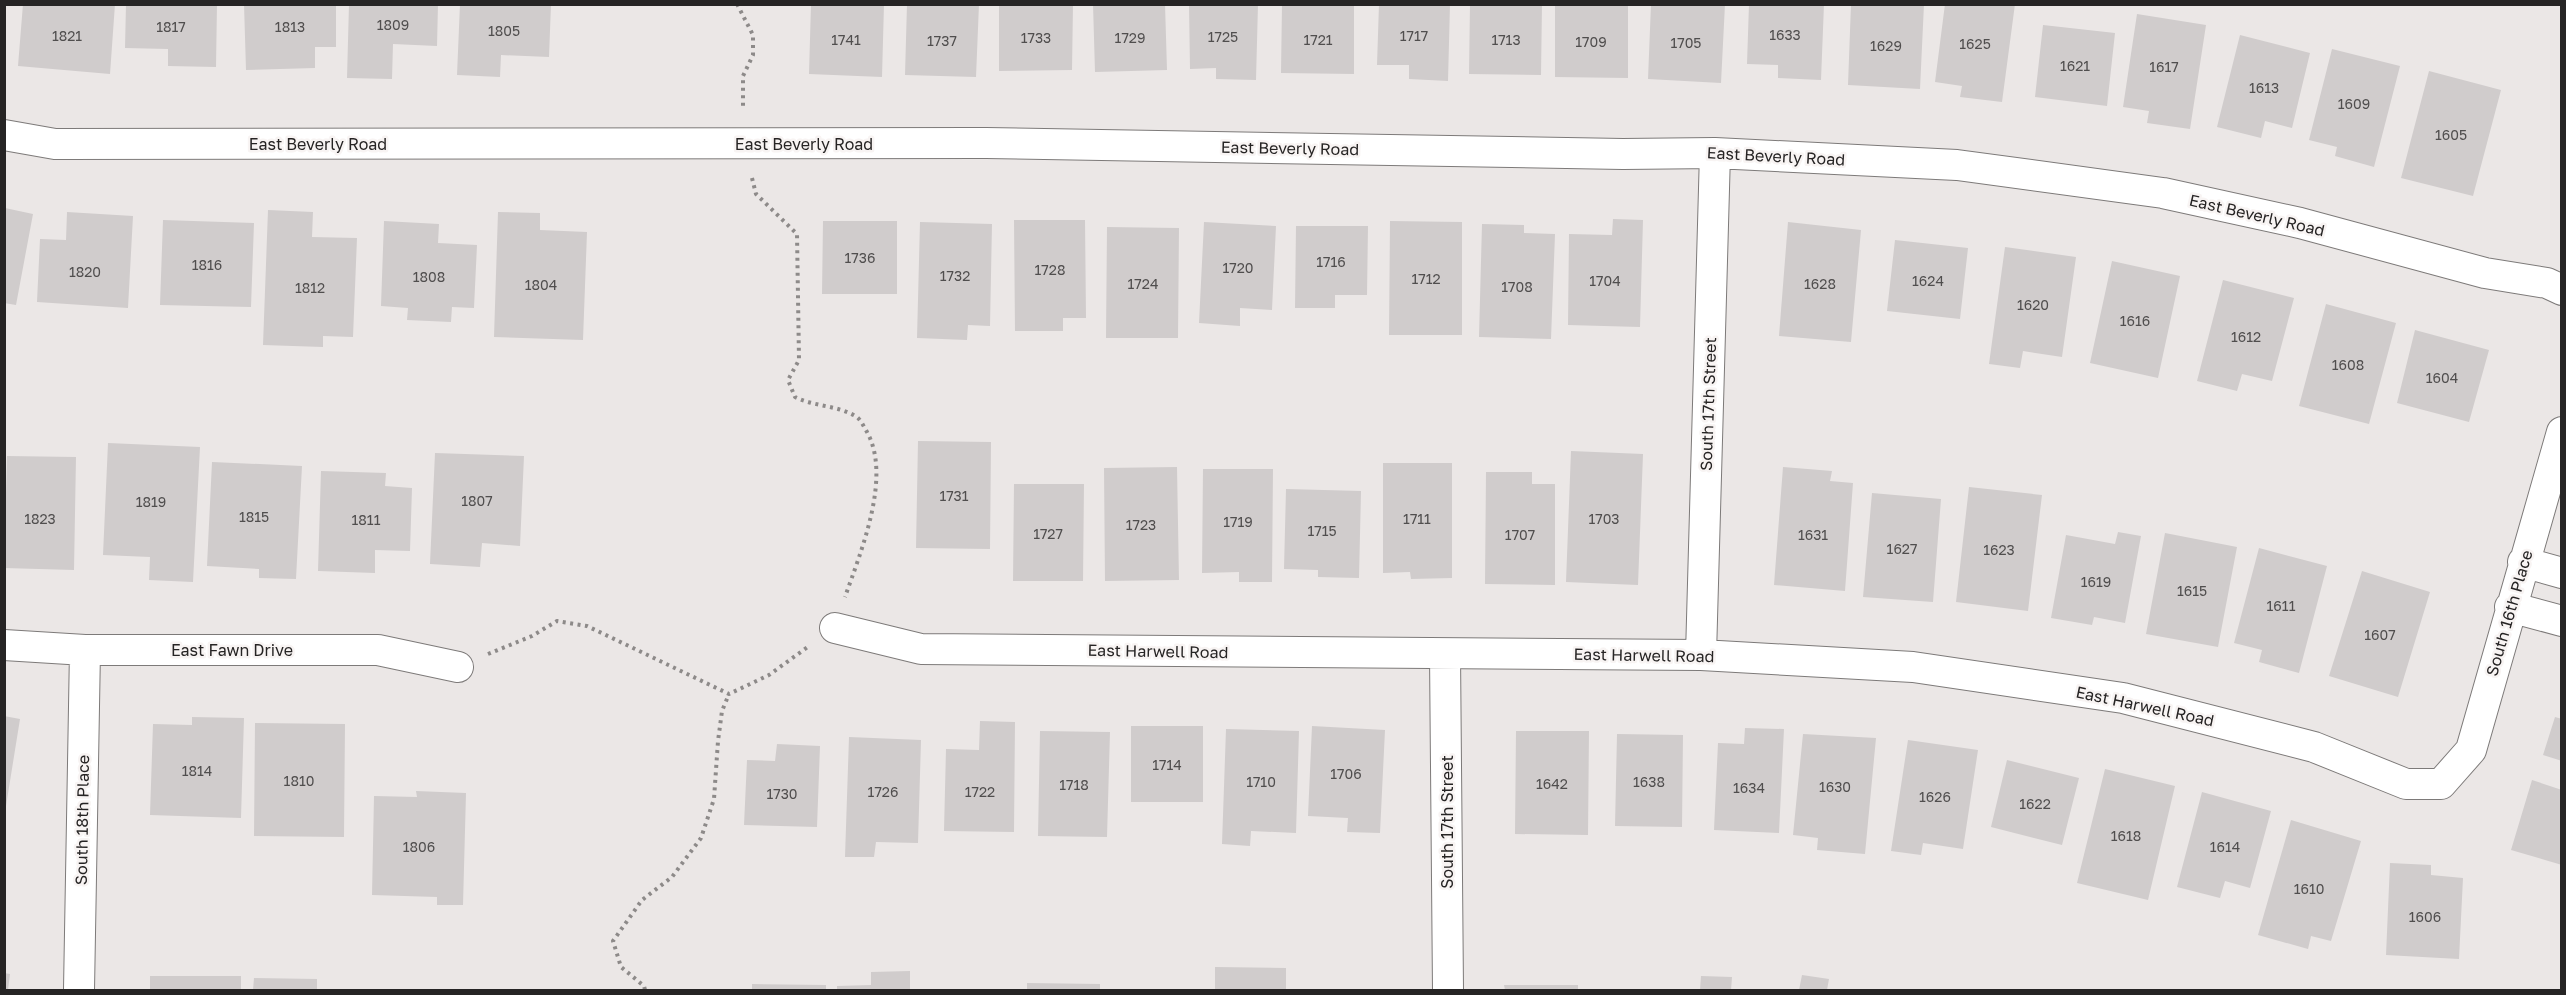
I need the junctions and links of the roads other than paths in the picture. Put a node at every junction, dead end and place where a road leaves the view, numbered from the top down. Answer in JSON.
{"nodes":[{"id":1,"x":4,"y":135,"type":"edge"},
{"id":2,"x":1715,"y":153,"type":"junction"},
{"id":3,"x":2562,"y":290,"type":"edge"},
{"id":4,"x":2562,"y":432,"type":"edge"},
{"id":5,"x":2523,"y":562,"type":"junction"},
{"id":6,"x":2562,"y":573,"type":"edge"},
{"id":7,"x":2510,"y":607,"type":"junction"},
{"id":8,"x":2562,"y":621,"type":"edge"},
{"id":9,"x":835,"y":628,"type":"road end"},
{"id":10,"x":4,"y":645,"type":"edge"},
{"id":11,"x":85,"y":650,"type":"junction"},
{"id":12,"x":1445,"y":654,"type":"junction"},
{"id":13,"x":1701,"y":655,"type":"junction"},
{"id":14,"x":458,"y":667,"type":"road end"},
{"id":15,"x":2441,"y":784,"type":"joint"},
{"id":16,"x":79,"y":990,"type":"edge"},
{"id":17,"x":1448,"y":990,"type":"edge"}],
"edges":[{"from":1,"to":2,"type":"street","name":"East Beverly Road"},
{"from":2,"to":3,"type":"street","name":"East Beverly Road"},
{"from":2,"to":13,"type":"street","name":"South 17th Street"},
{"from":4,"to":5,"type":"street","name":"South 16th Place"},
{"from":5,"to":6,"type":"street"},
{"from":5,"to":7,"type":"street","name":"South 16th Place"},
{"from":7,"to":8,"type":"street"},
{"from":7,"to":15,"type":"street","name":"South 16th Place"},
{"from":9,"to":12,"type":"street","name":"East Harwell Road"},
{"from":10,"to":11,"type":"street","name":"East Fawn Drive"},
{"from":11,"to":14,"type":"street","name":"East Fawn Drive"},
{"from":11,"to":16,"type":"street","name":"South 18th Place"},
{"from":12,"to":13,"type":"street","name":"East Harwell Road"},
{"from":12,"to":17,"type":"street","name":"South 17th Street"},
{"from":13,"to":15,"type":"street","name":"East Harwell Road"}]}
